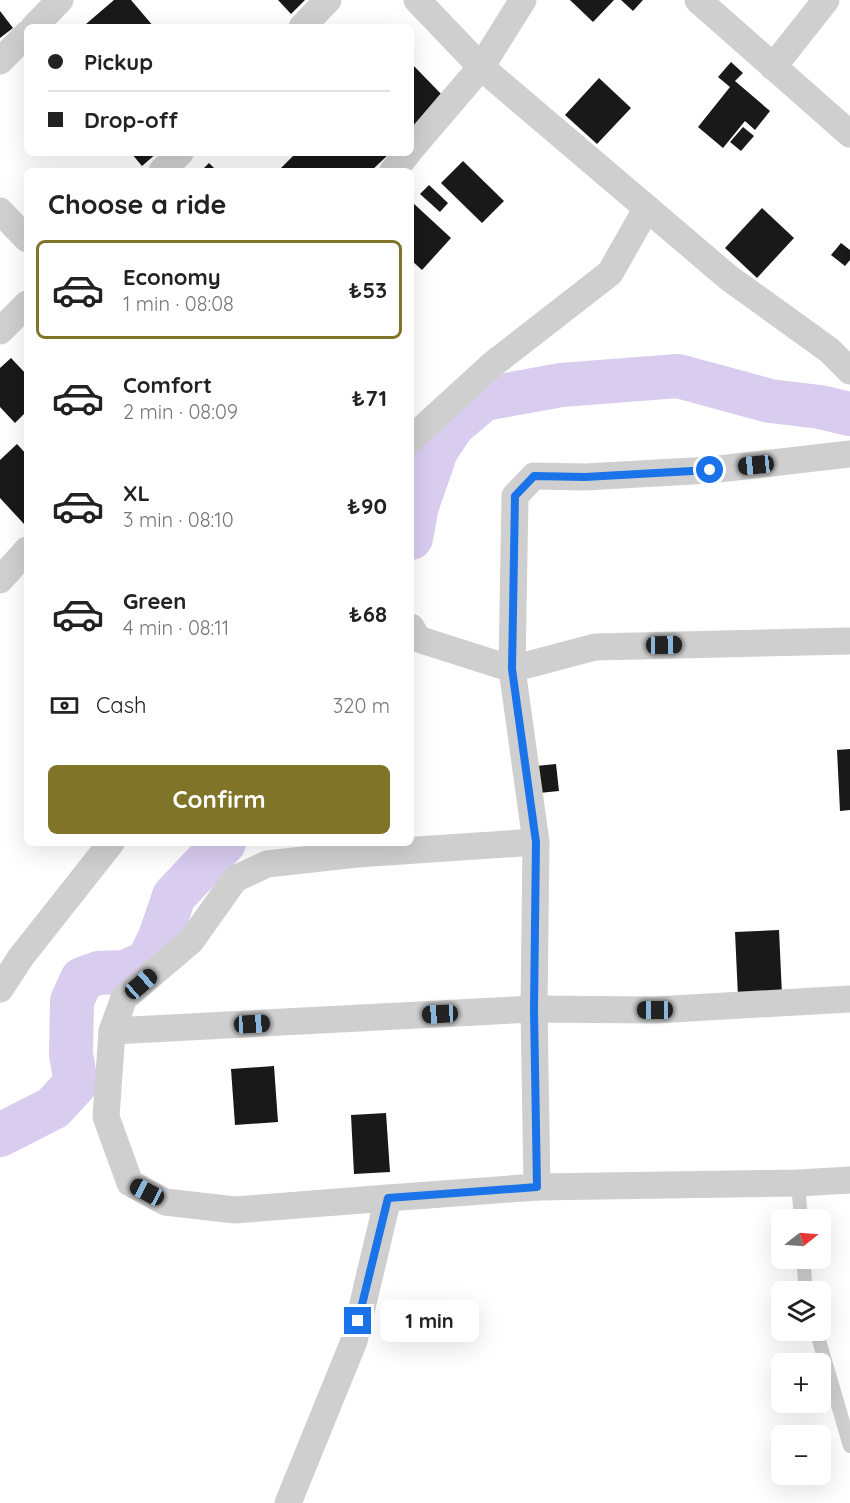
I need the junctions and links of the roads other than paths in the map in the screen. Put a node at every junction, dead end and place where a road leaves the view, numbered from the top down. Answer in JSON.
{"nodes":[{"id":1,"x":60,"y":0,"type":"edge"},
{"id":2,"x":328,"y":0,"type":"edge"},
{"id":3,"x":417,"y":0,"type":"edge"},
{"id":4,"x":523,"y":0,"type":"edge"},
{"id":5,"x":698,"y":0,"type":"edge"},
{"id":6,"x":826,"y":0,"type":"edge"},
{"id":7,"x":37,"y":24,"type":"edge"},
{"id":8,"x":305,"y":24,"type":"edge"},
{"id":9,"x":24,"y":37,"type":"edge"},
{"id":10,"x":0,"y":62,"type":"edge"},
{"id":11,"x":481,"y":67,"type":"junction"},
{"id":12,"x":773,"y":67,"type":"junction"},
{"id":13,"x":850,"y":134,"type":"edge"},
{"id":14,"x":414,"y":145,"type":"edge"},
{"id":15,"x":177,"y":156,"type":"edge"},
{"id":16,"x":406,"y":156,"type":"edge"},
{"id":17,"x":165,"y":168,"type":"edge"},
{"id":18,"x":396,"y":168,"type":"edge"},
{"id":19,"x":647,"y":208,"type":"junction"},
{"id":20,"x":0,"y":212,"type":"edge"},
{"id":21,"x":24,"y":236,"type":"edge"},
{"id":22,"x":24,"y":307,"type":"edge"},
{"id":23,"x":0,"y":331,"type":"edge"},
{"id":24,"x":850,"y":371,"type":"edge"},
{"id":25,"x":414,"y":436,"type":"edge"},
{"id":26,"x":850,"y":454,"type":"edge"},
{"id":27,"x":24,"y":553,"type":"edge"},
{"id":28,"x":0,"y":580,"type":"edge"},
{"id":29,"x":414,"y":632,"type":"edge"},
{"id":30,"x":850,"y":641,"type":"edge"},
{"id":31,"x":512,"y":669,"type":"junction"},
{"id":32,"x":536,"y":842,"type":"junction"},
{"id":33,"x":109,"y":846,"type":"edge"},
{"id":34,"x":0,"y":989,"type":"edge"},
{"id":35,"x":850,"y":999,"type":"edge"},
{"id":36,"x":534,"y":1009,"type":"junction"},
{"id":37,"x":112,"y":1031,"type":"junction"},
{"id":38,"x":850,"y":1180,"type":"edge"},
{"id":39,"x":798,"y":1183,"type":"junction"},
{"id":40,"x":537,"y":1187,"type":"junction"},
{"id":41,"x":388,"y":1198,"type":"junction"},
{"id":42,"x":800,"y":1209,"type":"edge"},
{"id":43,"x":819,"y":1341,"type":"edge"},
{"id":44,"x":850,"y":1446,"type":"edge"},
{"id":45,"x":288,"y":1503,"type":"edge"}],
"edges":[{"from":1,"to":7,"type":"street"},
{"from":2,"to":8,"type":"street"},
{"from":3,"to":11,"type":"street"},
{"from":4,"to":11,"type":"street"},
{"from":5,"to":12,"type":"street"},
{"from":6,"to":12,"type":"street"},
{"from":9,"to":10,"type":"street"},
{"from":11,"to":14,"type":"street"},
{"from":11,"to":19,"type":"street"},
{"from":12,"to":13,"type":"street"},
{"from":15,"to":17,"type":"street"},
{"from":16,"to":18,"type":"street"},
{"from":19,"to":24,"type":"street"},
{"from":19,"to":25,"type":"street"},
{"from":20,"to":21,"type":"street"},
{"from":22,"to":23,"type":"street"},
{"from":26,"to":31,"type":"street"},
{"from":27,"to":28,"type":"street"},
{"from":29,"to":31,"type":"street"},
{"from":30,"to":31,"type":"street"},
{"from":31,"to":32,"type":"street"},
{"from":32,"to":36,"type":"street"},
{"from":32,"to":37,"type":"street"},
{"from":33,"to":34,"type":"street"},
{"from":35,"to":36,"type":"street"},
{"from":36,"to":37,"type":"street"},
{"from":36,"to":40,"type":"street"},
{"from":37,"to":41,"type":"street"},
{"from":38,"to":39,"type":"street"},
{"from":39,"to":40,"type":"street"},
{"from":39,"to":42,"type":"lane"},
{"from":40,"to":41,"type":"street"},
{"from":41,"to":45,"type":"street"},
{"from":43,"to":44,"type":"lane"}]}
